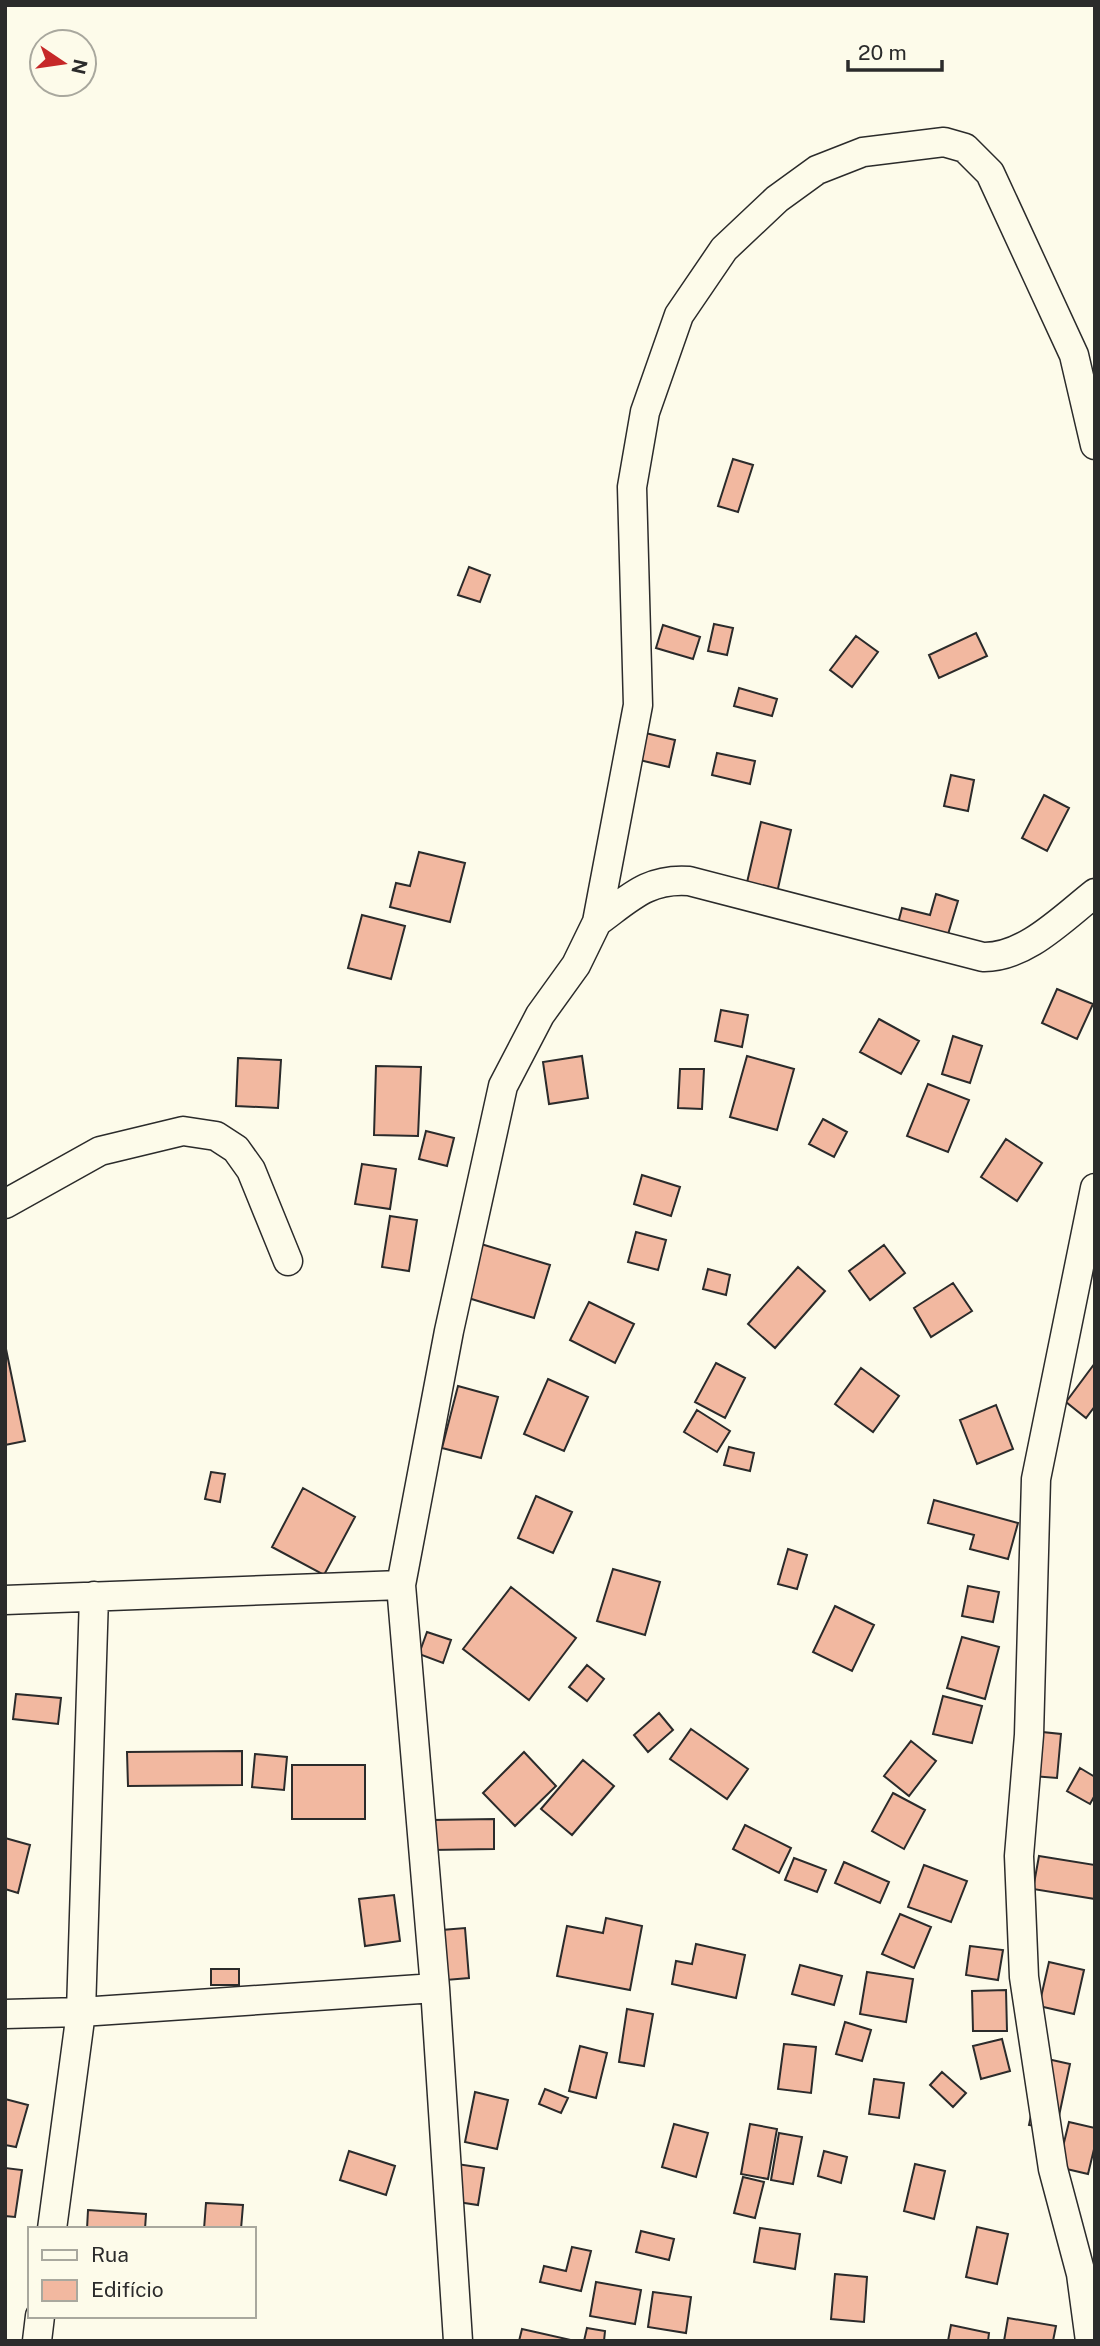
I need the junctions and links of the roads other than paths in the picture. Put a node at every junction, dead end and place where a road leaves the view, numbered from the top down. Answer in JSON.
{"nodes":[{"id":1,"x":1095,"y":445,"type":"edge"},
{"id":2,"x":1095,"y":892,"type":"edge"},
{"id":3,"x":597,"y":922,"type":"junction"},
{"id":4,"x":1095,"y":1188,"type":"edge"},
{"id":5,"x":5,"y":1204,"type":"edge"},
{"id":6,"x":288,"y":1261,"type":"dead end"},
{"id":7,"x":401,"y":1585,"type":"junction"},
{"id":8,"x":94,"y":1596,"type":"junction"},
{"id":9,"x":5,"y":1600,"type":"edge"},
{"id":10,"x":435,"y":1988,"type":"junction"},
{"id":11,"x":81,"y":2012,"type":"junction"},
{"id":12,"x":5,"y":2014,"type":"edge"},
{"id":13,"x":52,"y":2227,"type":"edge"},
{"id":14,"x":40,"y":2318,"type":"edge"},
{"id":15,"x":37,"y":2341,"type":"edge"},
{"id":16,"x":457,"y":2341,"type":"edge"},
{"id":17,"x":1090,"y":2341,"type":"edge"}],
"edges":[{"from":1,"to":3,"type":"street"},
{"from":2,"to":3,"type":"street"},
{"from":3,"to":7,"type":"street"},
{"from":4,"to":17,"type":"street"},
{"from":5,"to":6,"type":"street"},
{"from":7,"to":8,"type":"street"},
{"from":7,"to":10,"type":"street"},
{"from":8,"to":9,"type":"street"},
{"from":8,"to":11,"type":"street"},
{"from":10,"to":11,"type":"street"},
{"from":10,"to":16,"type":"street"},
{"from":11,"to":12,"type":"street"},
{"from":11,"to":13,"type":"street"},
{"from":14,"to":15,"type":"street"}]}
